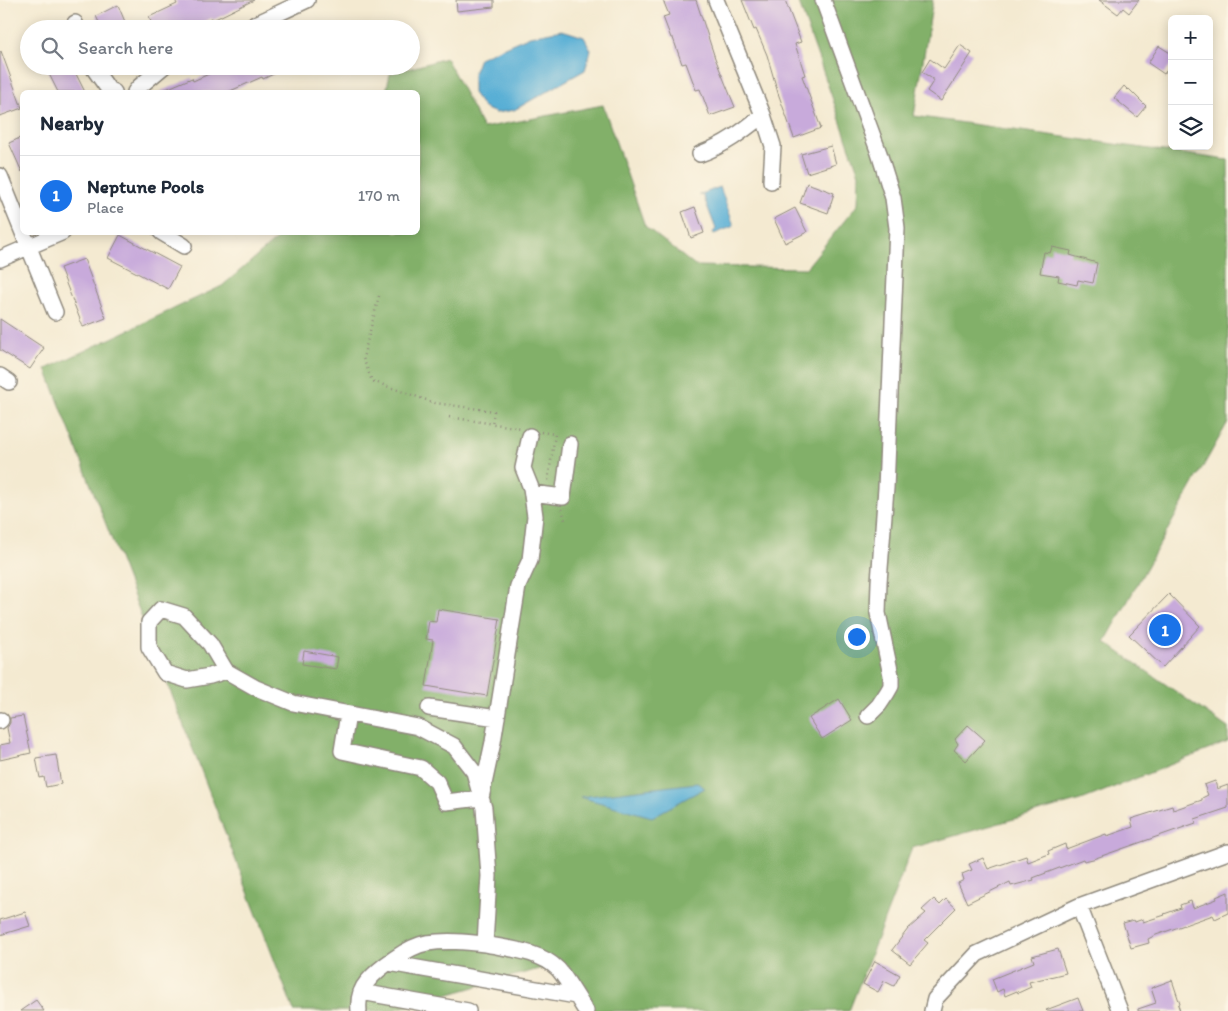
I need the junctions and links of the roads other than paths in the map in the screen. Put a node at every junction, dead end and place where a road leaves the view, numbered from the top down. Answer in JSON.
{"nodes":[{"id":1,"x":307,"y":0,"type":"edge"},
{"id":2,"x":716,"y":0,"type":"edge"},
{"id":3,"x":823,"y":0,"type":"edge"},
{"id":4,"x":264,"y":20,"type":"edge"},
{"id":5,"x":98,"y":75,"type":"edge"},
{"id":6,"x":153,"y":75,"type":"edge"},
{"id":7,"x":109,"y":90,"type":"edge"},
{"id":8,"x":137,"y":90,"type":"edge"},
{"id":9,"x":763,"y":115,"type":"junction"},
{"id":10,"x":700,"y":154,"type":"dead end"},
{"id":11,"x":0,"y":176,"type":"edge"},
{"id":12,"x":771,"y":181,"type":"dead end"},
{"id":13,"x":20,"y":227,"type":"edge"},
{"id":14,"x":23,"y":235,"type":"edge"},
{"id":15,"x":56,"y":235,"type":"edge"},
{"id":16,"x":166,"y":235,"type":"edge"},
{"id":17,"x":184,"y":246,"type":"dead end"},
{"id":18,"x":28,"y":248,"type":"junction"},
{"id":19,"x":0,"y":259,"type":"edge"},
{"id":20,"x":55,"y":312,"type":"dead end"},
{"id":21,"x":530,"y":436,"type":"dead end"},
{"id":22,"x":570,"y":444,"type":"dead end"},
{"id":23,"x":532,"y":493,"type":"junction"},
{"id":24,"x":226,"y":671,"type":"junction"},
{"id":25,"x":429,"y":708,"type":"dead end"},
{"id":26,"x":348,"y":714,"type":"junction"},
{"id":27,"x":868,"y":716,"type":"dead end"},
{"id":28,"x":497,"y":718,"type":"junction"},
{"id":29,"x":492,"y":748,"type":"junction"},
{"id":30,"x":458,"y":752,"type":"junction"},
{"id":31,"x":481,"y":798,"type":"junction"},
{"id":32,"x":1228,"y":852,"type":"edge"},
{"id":33,"x":1079,"y":906,"type":"junction"},
{"id":34,"x":485,"y":944,"type":"junction"},
{"id":35,"x":388,"y":963,"type":"junction"},
{"id":36,"x":361,"y":992,"type":"junction"},
{"id":37,"x":576,"y":996,"type":"junction"},
{"id":38,"x":359,"y":1011,"type":"edge"},
{"id":39,"x":468,"y":1011,"type":"edge"},
{"id":40,"x":586,"y":1011,"type":"edge"},
{"id":41,"x":932,"y":1011,"type":"edge"},
{"id":42,"x":1120,"y":1011,"type":"edge"}],
"edges":[{"from":1,"to":4,"type":"street"},
{"from":2,"to":9,"type":"street"},
{"from":3,"to":27,"type":"street"},
{"from":5,"to":7,"type":"street"},
{"from":6,"to":8,"type":"street"},
{"from":9,"to":10,"type":"street"},
{"from":9,"to":12,"type":"street"},
{"from":11,"to":13,"type":"street"},
{"from":14,"to":18,"type":"street"},
{"from":15,"to":18,"type":"street"},
{"from":16,"to":17,"type":"street"},
{"from":18,"to":19,"type":"street"},
{"from":18,"to":20,"type":"street"},
{"from":21,"to":23,"type":"street"},
{"from":22,"to":23,"type":"street"},
{"from":23,"to":28,"type":"street"},
{"from":24,"to":24,"type":"street"},
{"from":24,"to":26,"type":"street"},
{"from":25,"to":28,"type":"street"},
{"from":26,"to":30,"type":"street"},
{"from":26,"to":31,"type":"street"},
{"from":28,"to":29,"type":"street"},
{"from":29,"to":30,"type":"street"},
{"from":29,"to":31,"type":"street"},
{"from":30,"to":31,"type":"street"},
{"from":31,"to":34,"type":"street"},
{"from":32,"to":33,"type":"street"},
{"from":33,"to":41,"type":"street"},
{"from":33,"to":42,"type":"street"},
{"from":34,"to":35,"type":"street"},
{"from":34,"to":37,"type":"street"},
{"from":35,"to":36,"type":"street"},
{"from":35,"to":37,"type":"street"},
{"from":36,"to":38,"type":"street"},
{"from":36,"to":39,"type":"street"},
{"from":37,"to":40,"type":"street"}]}
